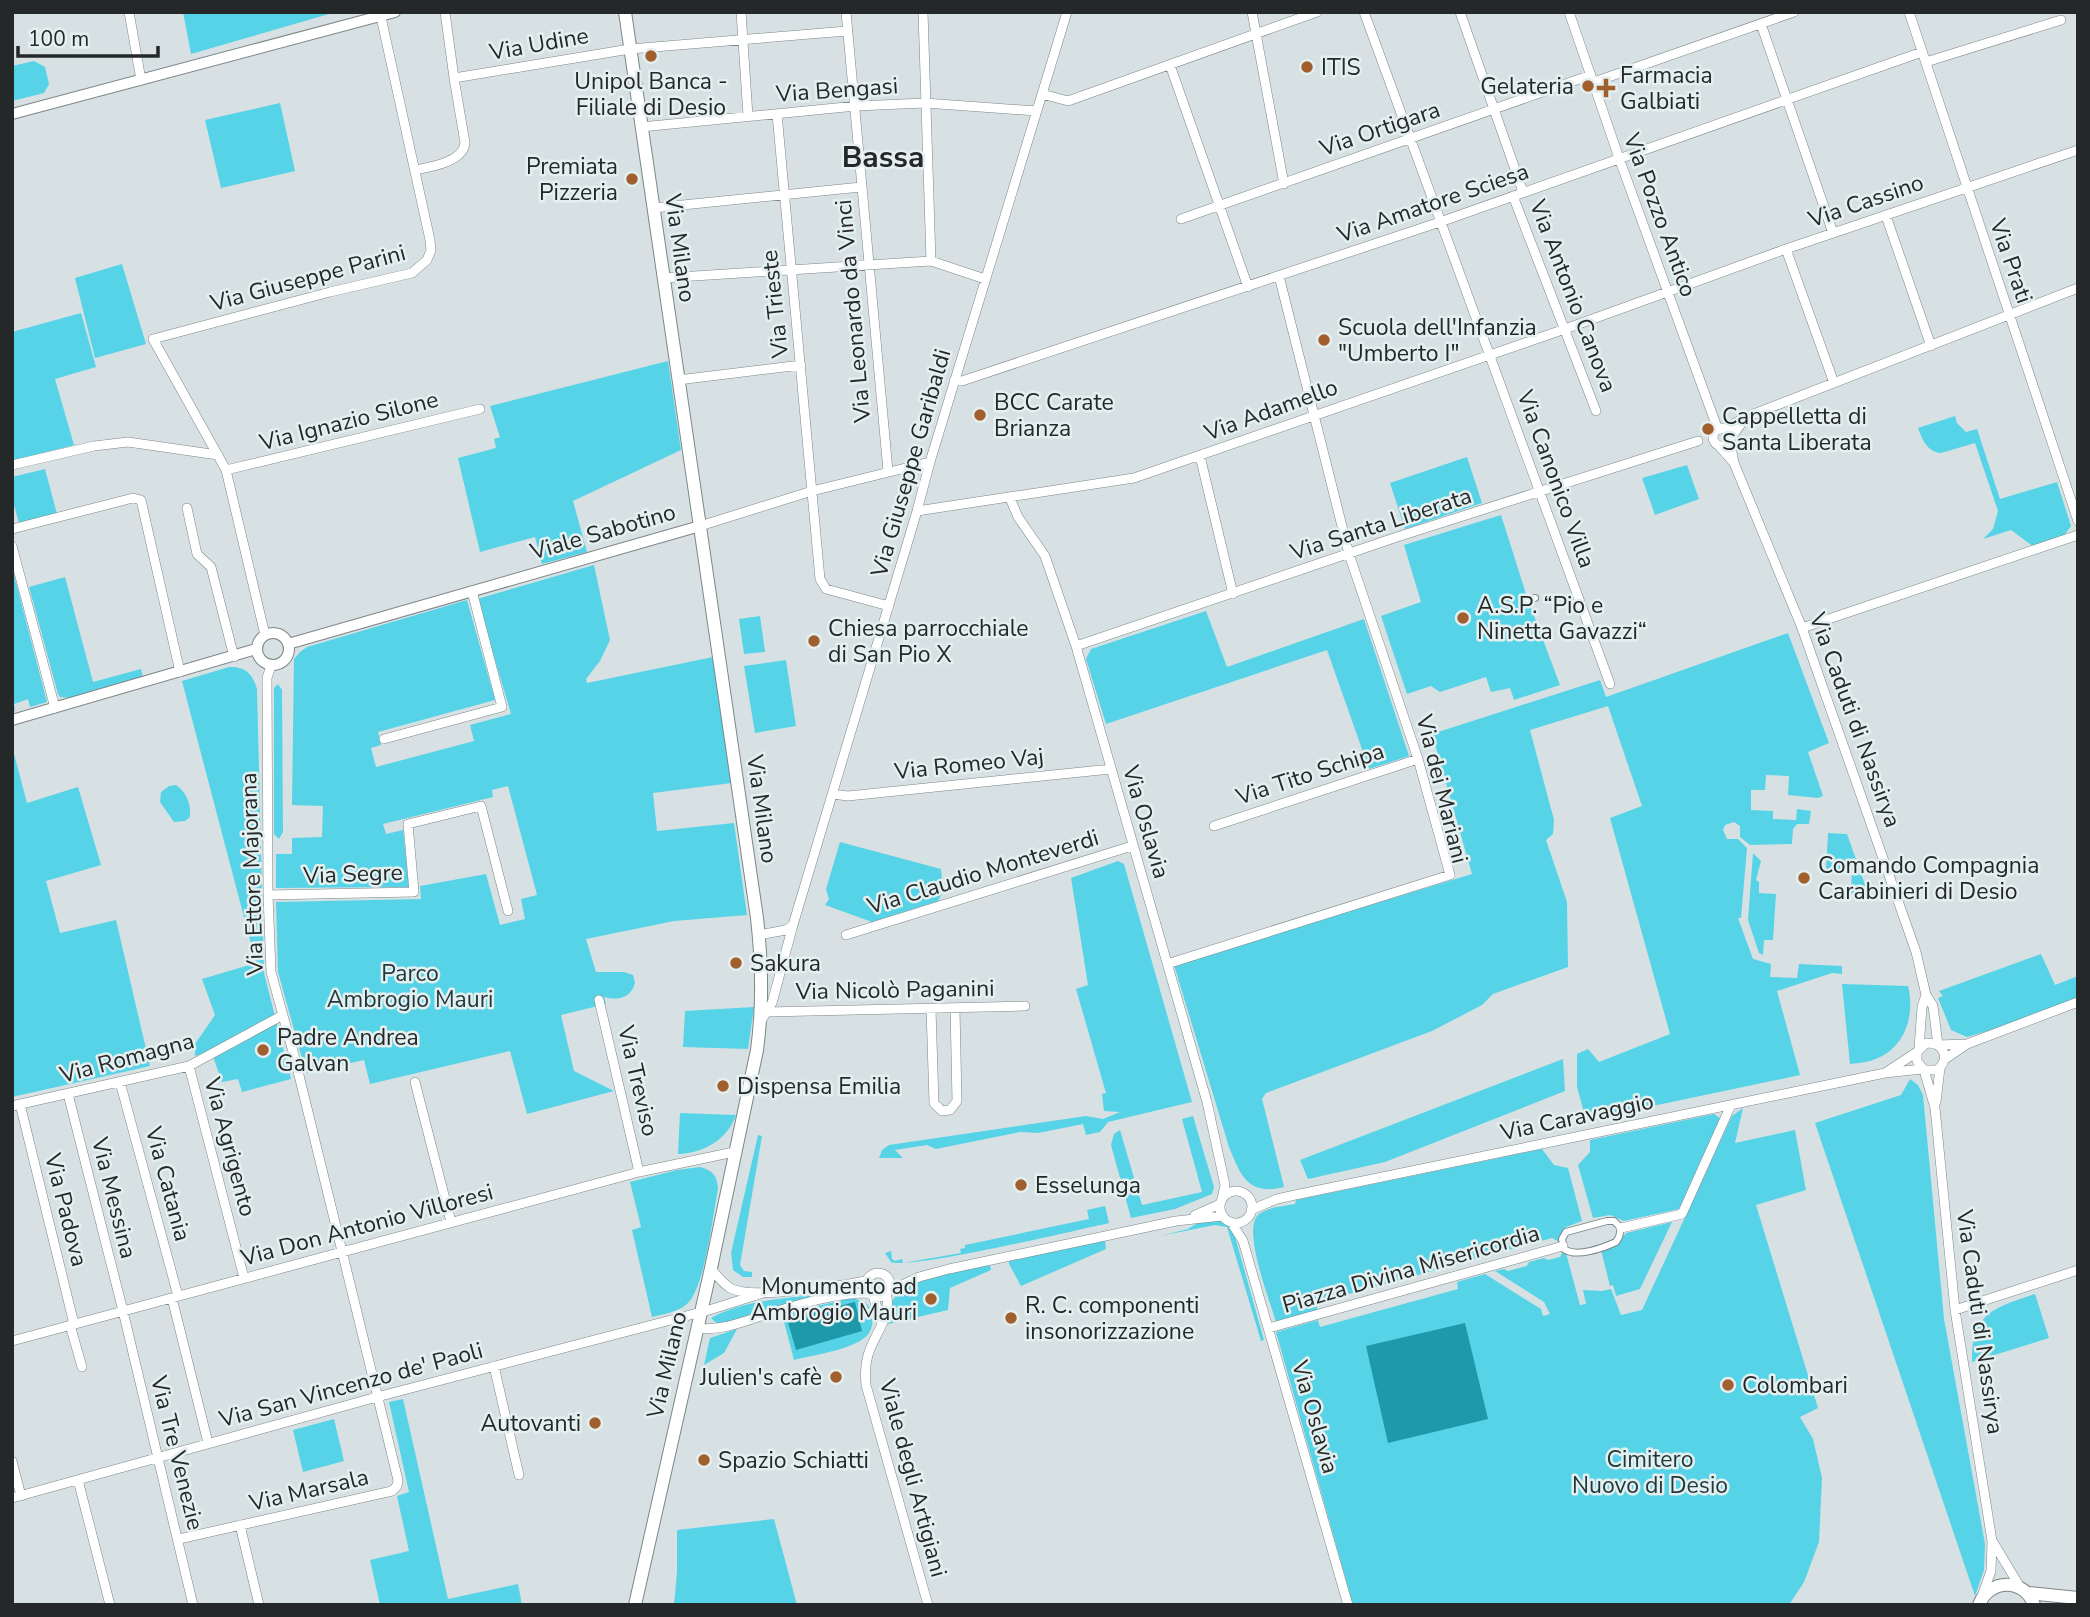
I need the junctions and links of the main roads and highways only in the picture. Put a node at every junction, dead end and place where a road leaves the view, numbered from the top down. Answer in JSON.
{"nodes":[{"id":1,"x":625,"y":12,"type":"edge"},
{"id":2,"x":2024,"y":1590,"type":"junction"},
{"id":3,"x":2078,"y":1598,"type":"edge"},
{"id":4,"x":1980,"y":1603,"type":"edge"},
{"id":5,"x":635,"y":1605,"type":"edge"},
{"id":6,"x":2034,"y":1605,"type":"edge"},
{"id":7,"x":2067,"y":1605,"type":"edge"}],
"edges":[{"from":1,"to":5,"type":"main road","name":"Via Milano"},
{"from":2,"to":3,"type":"main road"},
{"from":2,"to":4,"type":"main road"},
{"from":2,"to":6,"type":"main road"},
{"from":3,"to":7,"type":"main road"}]}
